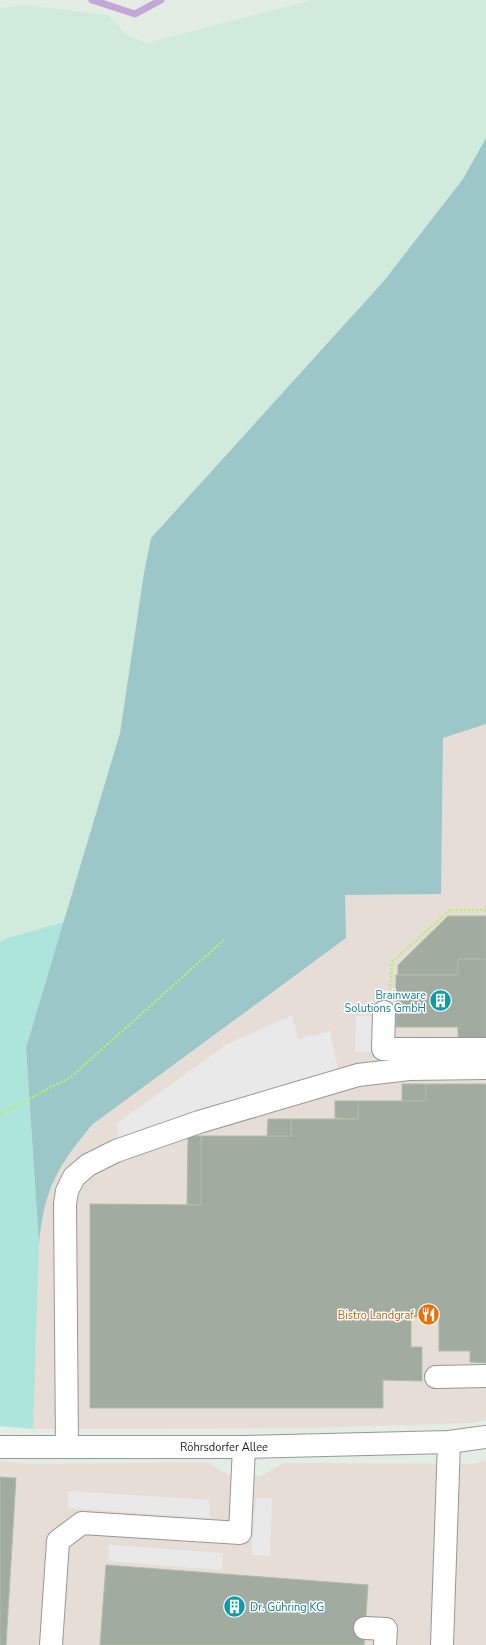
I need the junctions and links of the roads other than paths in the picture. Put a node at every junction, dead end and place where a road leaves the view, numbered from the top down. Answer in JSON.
{"nodes":[{"id":1,"x":384,"y":1012,"type":"road end"},
{"id":2,"x":486,"y":1049,"type":"edge"},
{"id":3,"x":486,"y":1068,"type":"edge"},
{"id":4,"x":486,"y":1376,"type":"edge"},
{"id":5,"x":436,"y":1377,"type":"dead end"},
{"id":6,"x":486,"y":1437,"type":"edge"},
{"id":7,"x":449,"y":1442,"type":"junction"},
{"id":8,"x":0,"y":1447,"type":"edge"},
{"id":9,"x":67,"y":1447,"type":"junction"},
{"id":10,"x":244,"y":1447,"type":"junction"},
{"id":11,"x":365,"y":1628,"type":"dead end"},
{"id":12,"x":51,"y":1645,"type":"edge"},
{"id":13,"x":385,"y":1645,"type":"edge"},
{"id":14,"x":442,"y":1645,"type":"edge"}],
"edges":[{"from":1,"to":2,"type":"street"},
{"from":3,"to":9,"type":"street"},
{"from":4,"to":5,"type":"street"},
{"from":6,"to":7,"type":"street","name":"Röhrsdorfer Allee"},
{"from":7,"to":10,"type":"street","name":"Röhrsdorfer Allee"},
{"from":7,"to":14,"type":"street"},
{"from":8,"to":9,"type":"street","name":"Röhrsdorfer Allee"},
{"from":9,"to":10,"type":"street","name":"Röhrsdorfer Allee"},
{"from":10,"to":12,"type":"street"},
{"from":11,"to":13,"type":"street"}]}
